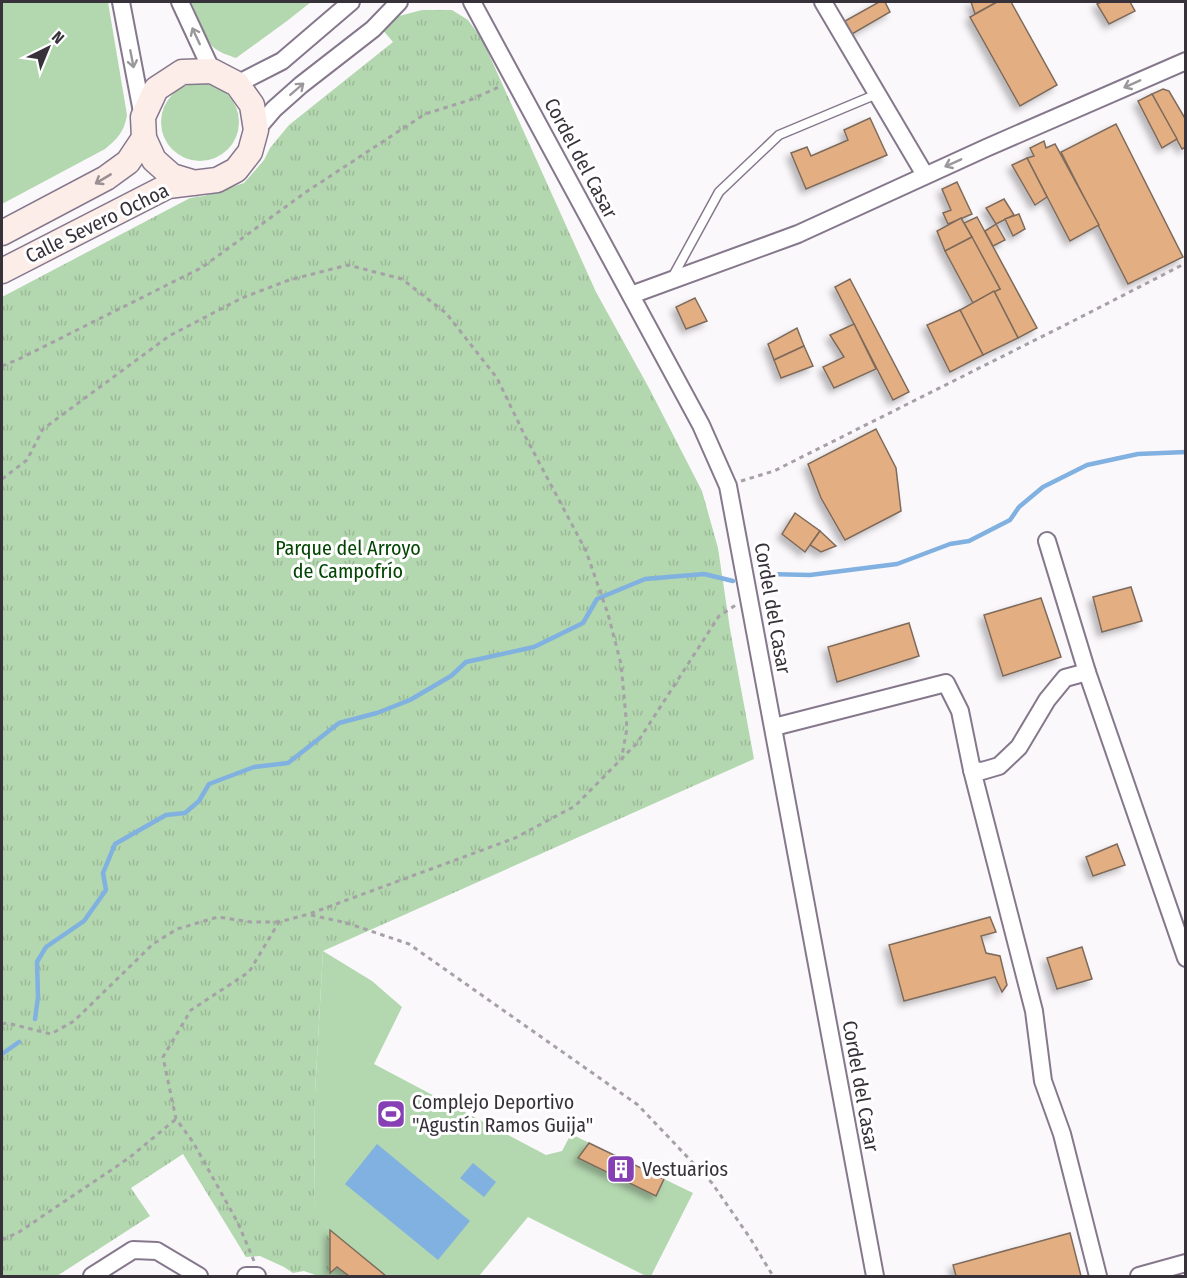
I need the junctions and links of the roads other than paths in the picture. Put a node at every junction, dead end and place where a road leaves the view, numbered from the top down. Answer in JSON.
{"nodes":[{"id":1,"x":121,"y":2,"type":"edge"},
{"id":2,"x":180,"y":2,"type":"edge"},
{"id":3,"x":351,"y":2,"type":"edge"},
{"id":4,"x":399,"y":2,"type":"edge"},
{"id":5,"x":411,"y":2,"type":"edge"},
{"id":6,"x":469,"y":2,"type":"edge"},
{"id":7,"x":823,"y":2,"type":"edge"},
{"id":8,"x":385,"y":8,"type":"edge"},
{"id":9,"x":1185,"y":61,"type":"edge"},
{"id":10,"x":213,"y":71,"type":"junction"},
{"id":11,"x":237,"y":84,"type":"junction"},
{"id":12,"x":877,"y":94,"type":"junction"},
{"id":13,"x":144,"y":128,"type":"junction"},
{"id":14,"x":256,"y":130,"type":"junction"},
{"id":15,"x":925,"y":176,"type":"junction"},
{"id":16,"x":195,"y":183,"type":"junction"},
{"id":17,"x":2,"y":233,"type":"edge"},
{"id":18,"x":2,"y":271,"type":"edge"},
{"id":19,"x":672,"y":279,"type":"junction"},
{"id":20,"x":631,"y":295,"type":"junction"},
{"id":21,"x":1047,"y":541,"type":"dead end"},
{"id":22,"x":1087,"y":672,"type":"junction"},
{"id":23,"x":774,"y":727,"type":"junction"},
{"id":24,"x":972,"y":770,"type":"junction"},
{"id":25,"x":1185,"y":958,"type":"edge"},
{"id":26,"x":1185,"y":1263,"type":"edge"},
{"id":27,"x":92,"y":1276,"type":"edge"},
{"id":28,"x":198,"y":1276,"type":"edge"},
{"id":29,"x":875,"y":1276,"type":"edge"},
{"id":30,"x":1098,"y":1276,"type":"edge"},
{"id":31,"x":1139,"y":1276,"type":"edge"}],
"edges":[{"from":1,"to":13,"type":"street","one_way":true},
{"from":10,"to":2,"type":"street","one_way":true},
{"from":3,"to":11,"type":"street"},
{"from":4,"to":8,"type":"street"},
{"from":5,"to":8,"type":"street"},
{"from":6,"to":20,"type":"street","name":"Cordel del Casar"},
{"from":7,"to":12,"type":"street"},
{"from":14,"to":8,"type":"street","one_way":true},
{"from":9,"to":15,"type":"street","one_way":true},
{"from":10,"to":11,"type":"main road"},
{"from":10,"to":13,"type":"main road"},
{"from":11,"to":14,"type":"main road"},
{"from":12,"to":15,"type":"street"},
{"from":12,"to":19,"type":"lane"},
{"from":13,"to":16,"type":"main road"},
{"from":13,"to":17,"type":"main road","name":"Calle Severo Ochoa","one_way":true},
{"from":14,"to":16,"type":"main road"},
{"from":15,"to":19,"type":"street"},
{"from":16,"to":18,"type":"main road","name":"Calle Severo Ochoa"},
{"from":19,"to":20,"type":"street"},
{"from":20,"to":23,"type":"street","name":"Cordel del Casar"},
{"from":21,"to":22,"type":"street"},
{"from":22,"to":24,"type":"street"},
{"from":22,"to":25,"type":"street"},
{"from":23,"to":24,"type":"street"},
{"from":23,"to":29,"type":"street","name":"Cordel del Casar"},
{"from":24,"to":30,"type":"street"},
{"from":26,"to":31,"type":"street"},
{"from":27,"to":28,"type":"street"}]}
